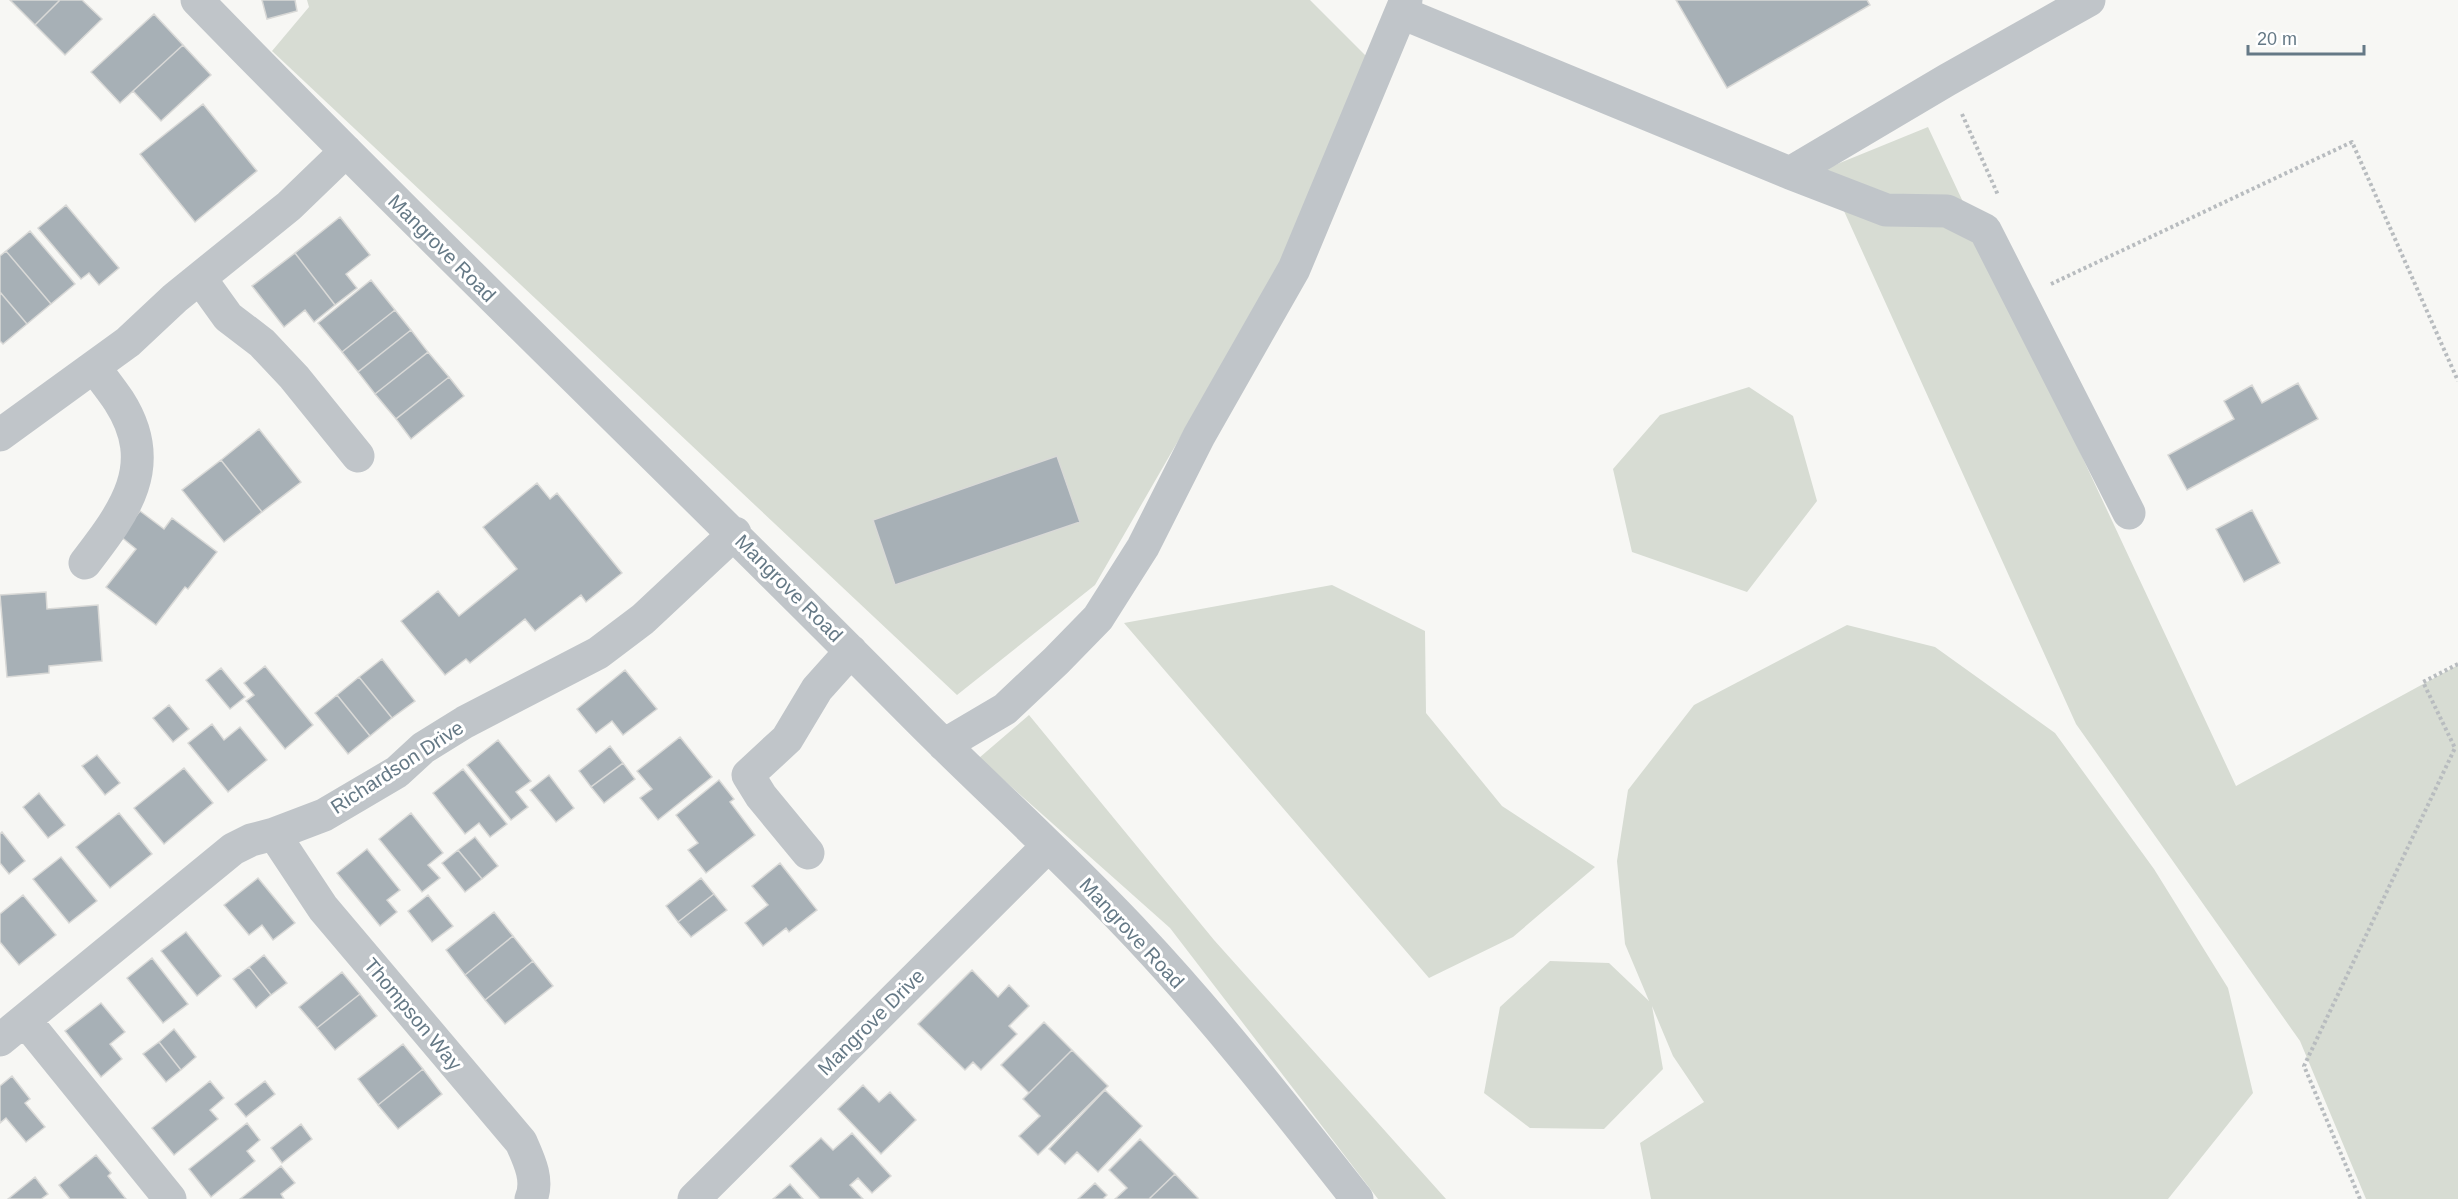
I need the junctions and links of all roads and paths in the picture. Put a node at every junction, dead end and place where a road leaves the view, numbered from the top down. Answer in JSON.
{"nodes":[{"id":1,"x":197,"y":0,"type":"edge"},
{"id":2,"x":2089,"y":0,"type":"edge"},
{"id":3,"x":1404,"y":7,"type":"edge"},
{"id":4,"x":1947,"y":80,"type":"junction"},
{"id":5,"x":346,"y":151,"type":"junction"},
{"id":6,"x":1790,"y":173,"type":"junction"},
{"id":7,"x":2003,"y":206,"type":"dead end"},
{"id":8,"x":200,"y":278,"type":"junction"},
{"id":9,"x":2040,"y":289,"type":"dead end"},
{"id":10,"x":94,"y":367,"type":"junction"},
{"id":11,"x":2458,"y":381,"type":"edge"},
{"id":12,"x":0,"y":435,"type":"edge"},
{"id":13,"x":358,"y":456,"type":"dead end"},
{"id":14,"x":2129,"y":513,"type":"dead end"},
{"id":15,"x":735,"y":533,"type":"junction"},
{"id":16,"x":85,"y":563,"type":"dead end"},
{"id":17,"x":851,"y":651,"type":"junction"},
{"id":18,"x":2458,"y":664,"type":"edge"},
{"id":19,"x":944,"y":745,"type":"junction"},
{"id":20,"x":274,"y":834,"type":"junction"},
{"id":21,"x":1048,"y":846,"type":"junction"},
{"id":22,"x":808,"y":854,"type":"dead end"},
{"id":23,"x":12,"y":1030,"type":"edge"},
{"id":24,"x":170,"y":1199,"type":"edge"},
{"id":25,"x":531,"y":1199,"type":"edge"},
{"id":26,"x":694,"y":1199,"type":"edge"},
{"id":27,"x":1357,"y":1199,"type":"edge"},
{"id":28,"x":2360,"y":1199,"type":"edge"}],
"edges":[{"from":1,"to":5,"type":"street","name":"Mangrove Road"},
{"from":2,"to":4,"type":"street"},
{"from":3,"to":6,"type":"street"},
{"from":3,"to":19,"type":"street"},
{"from":4,"to":6,"type":"street"},
{"from":4,"to":7,"type":"path"},
{"from":5,"to":8,"type":"street"},
{"from":5,"to":15,"type":"street","name":"Mangrove Road"},
{"from":6,"to":14,"type":"street"},
{"from":8,"to":10,"type":"street"},
{"from":8,"to":13,"type":"street"},
{"from":9,"to":11,"type":"path"},
{"from":10,"to":12,"type":"street"},
{"from":10,"to":16,"type":"street"},
{"from":15,"to":17,"type":"street","name":"Mangrove Road"},
{"from":15,"to":20,"type":"street","name":"Richardson Drive"},
{"from":17,"to":19,"type":"street","name":"Mangrove Road"},
{"from":17,"to":22,"type":"street"},
{"from":18,"to":28,"type":"path"},
{"from":19,"to":21,"type":"street","name":"Mangrove Road"},
{"from":20,"to":23,"type":"street","name":"Richardson Drive"},
{"from":20,"to":25,"type":"street","name":"Thompson Way"},
{"from":21,"to":26,"type":"street","name":"Mangrove Drive"},
{"from":21,"to":27,"type":"street","name":"Mangrove Road"},
{"from":23,"to":24,"type":"street"}]}
